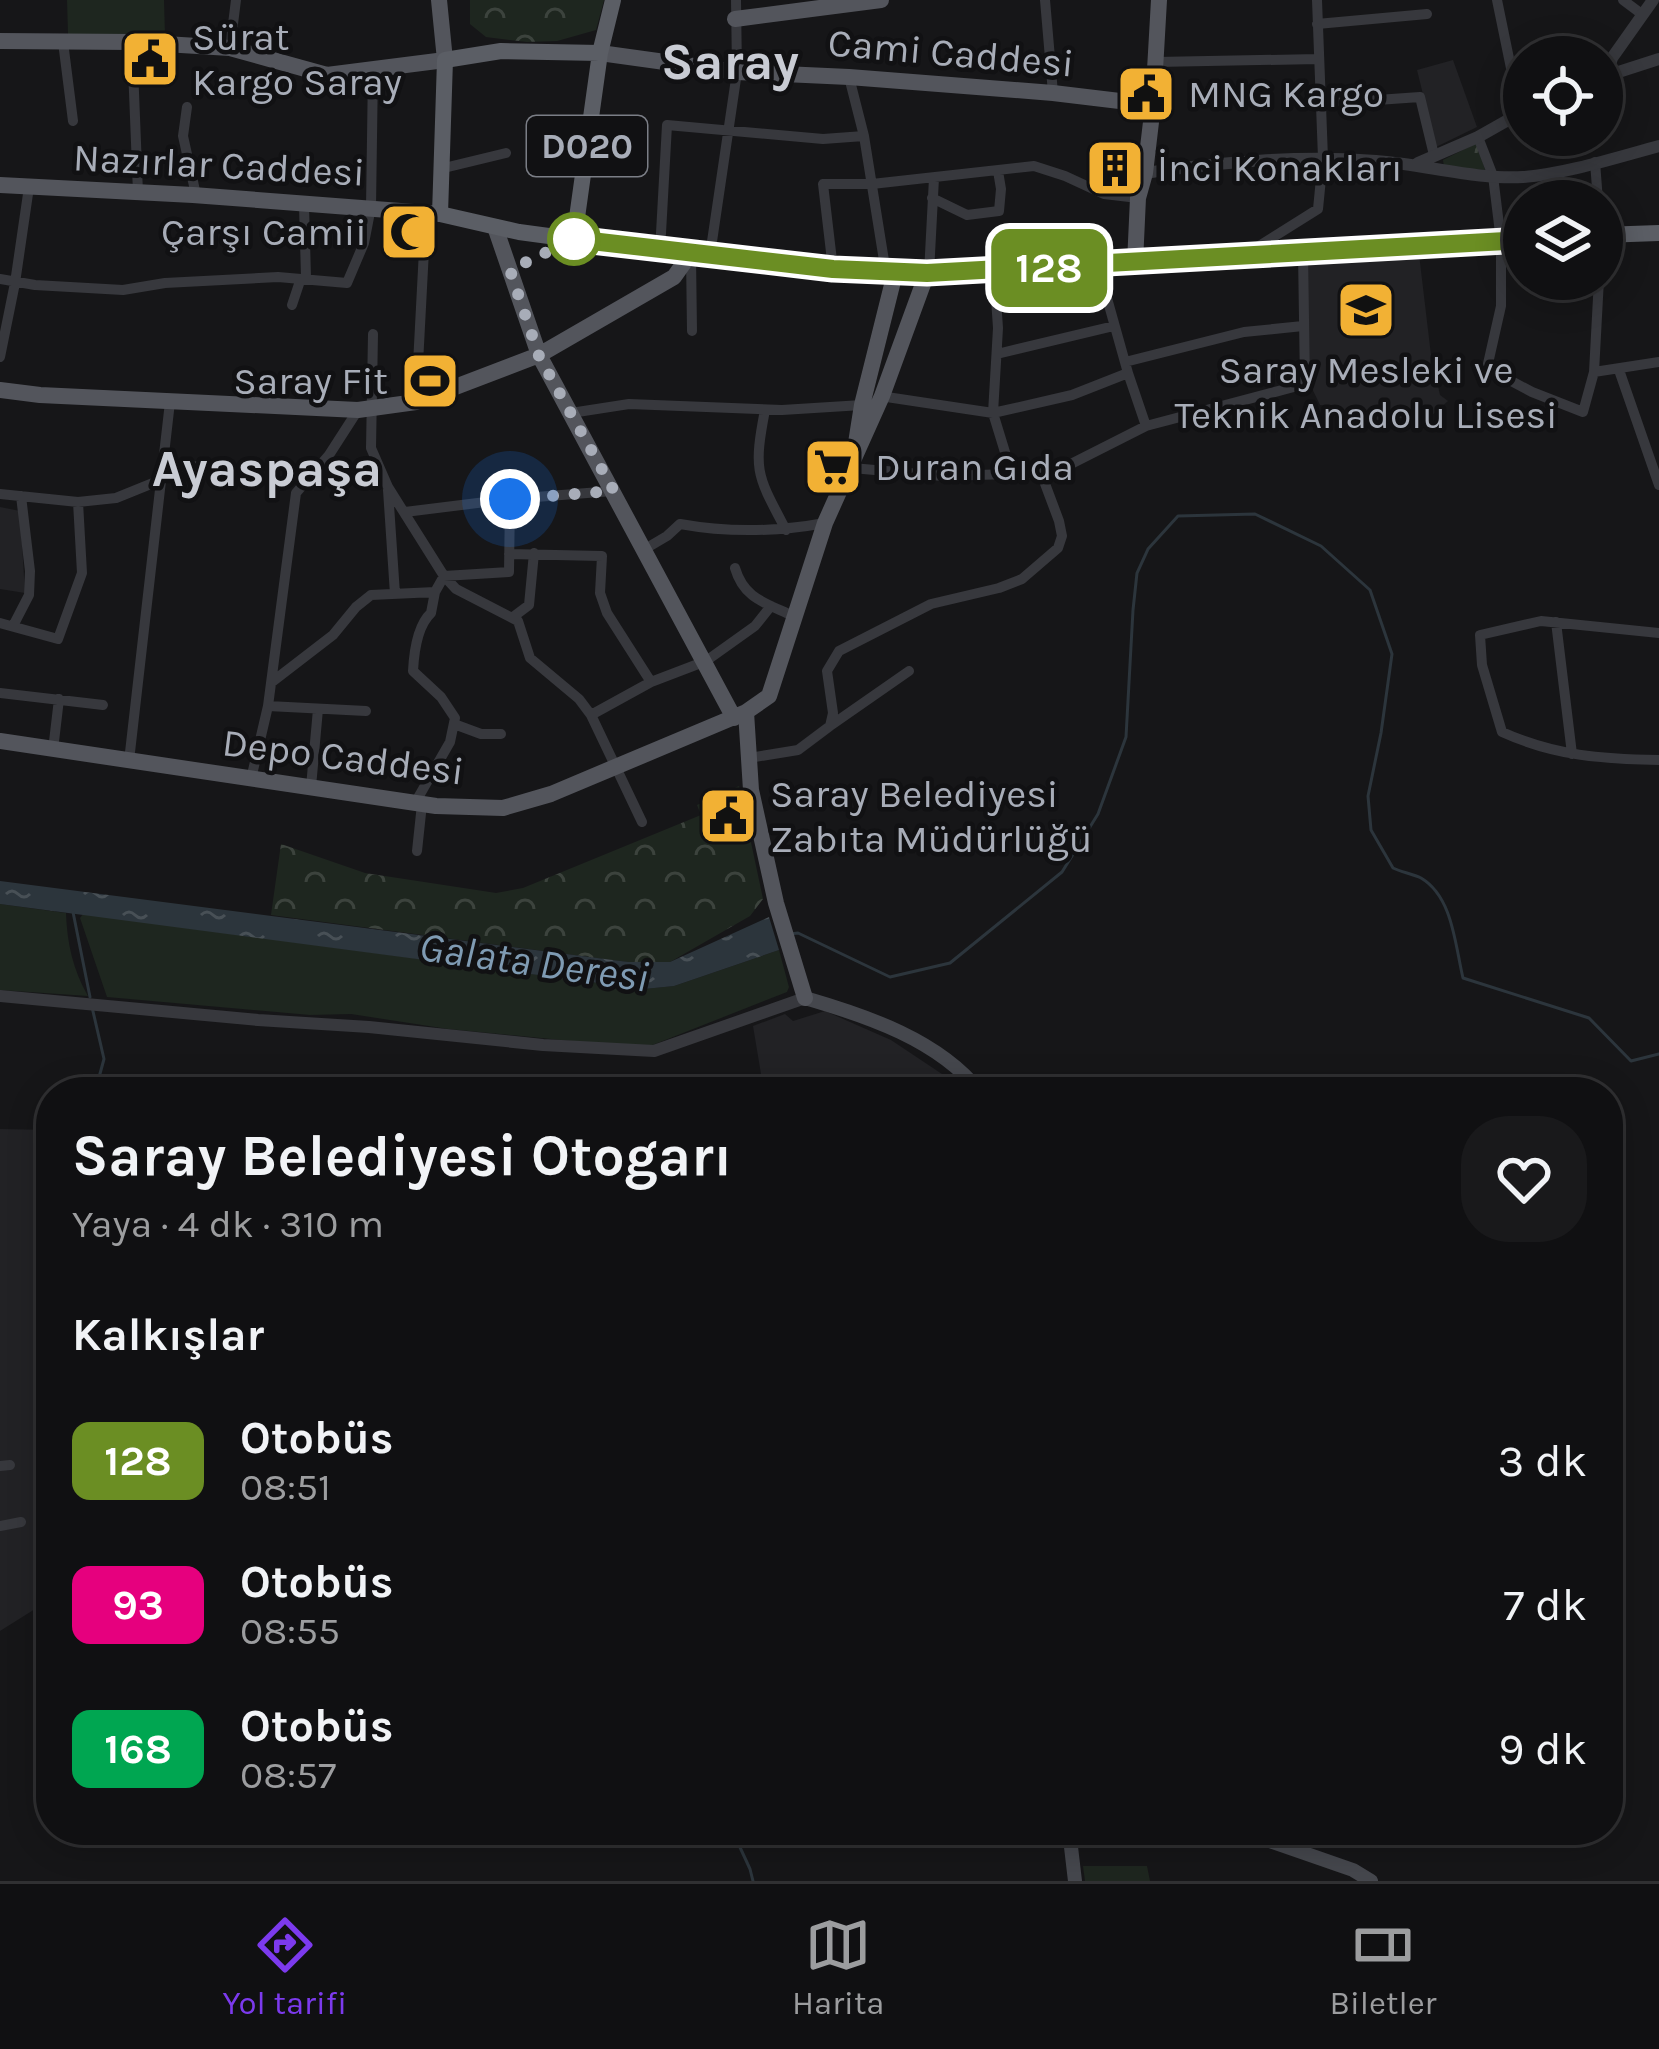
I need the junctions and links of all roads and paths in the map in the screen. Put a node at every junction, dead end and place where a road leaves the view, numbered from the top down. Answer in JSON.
{"nodes":[{"id":1,"x":236,"y":0,"type":"edge"},
{"id":2,"x":440,"y":0,"type":"edge"},
{"id":3,"x":614,"y":0,"type":"edge"},
{"id":4,"x":877,"y":0,"type":"edge"},
{"id":5,"x":1045,"y":0,"type":"edge"},
{"id":6,"x":1159,"y":0,"type":"edge"},
{"id":7,"x":1317,"y":0,"type":"edge"},
{"id":8,"x":1497,"y":0,"type":"edge"},
{"id":9,"x":1623,"y":0,"type":"edge"},
{"id":10,"x":1653,"y":0,"type":"edge"},
{"id":11,"x":735,"y":10,"type":"edge"},
{"id":12,"x":1427,"y":14,"type":"dead end"},
{"id":13,"x":1642,"y":15,"type":"junction"},
{"id":14,"x":1317,"y":24,"type":"junction"},
{"id":15,"x":1505,"y":36,"type":"edge"},
{"id":16,"x":0,"y":41,"type":"edge"},
{"id":17,"x":64,"y":42,"type":"junction"},
{"id":18,"x":133,"y":42,"type":"junction"},
{"id":19,"x":1623,"y":42,"type":"edge"},
{"id":20,"x":230,"y":48,"type":"junction"},
{"id":21,"x":600,"y":53,"type":"junction"},
{"id":22,"x":1659,"y":58,"type":"edge"},
{"id":23,"x":1318,"y":59,"type":"junction"},
{"id":24,"x":445,"y":60,"type":"junction"},
{"id":25,"x":1156,"y":62,"type":"junction"},
{"id":26,"x":373,"y":69,"type":"junction"},
{"id":27,"x":1623,"y":70,"type":"edge"},
{"id":28,"x":737,"y":72,"type":"junction"},
{"id":29,"x":849,"y":77,"type":"junction"},
{"id":30,"x":1053,"y":93,"type":"junction"},
{"id":31,"x":1320,"y":104,"type":"junction"},
{"id":32,"x":1153,"y":105,"type":"junction"},
{"id":33,"x":187,"y":107,"type":"dead end"},
{"id":34,"x":73,"y":121,"type":"dead end"},
{"id":35,"x":1503,"y":122,"type":"edge"},
{"id":36,"x":730,"y":130,"type":"junction"},
{"id":37,"x":864,"y":136,"type":"junction"},
{"id":38,"x":1478,"y":137,"type":"junction"},
{"id":39,"x":1659,"y":146,"type":"edge"},
{"id":40,"x":506,"y":153,"type":"dead end"},
{"id":41,"x":1434,"y":155,"type":"junction"},
{"id":42,"x":1323,"y":158,"type":"junction"},
{"id":43,"x":1595,"y":162,"type":"junction"},
{"id":44,"x":1415,"y":164,"type":"junction"},
{"id":45,"x":443,"y":168,"type":"junction"},
{"id":46,"x":998,"y":171,"type":"junction"},
{"id":47,"x":1145,"y":173,"type":"junction"},
{"id":48,"x":1493,"y":176,"type":"junction"},
{"id":49,"x":934,"y":178,"type":"junction"},
{"id":50,"x":1596,"y":180,"type":"edge"},
{"id":51,"x":872,"y":184,"type":"junction"},
{"id":52,"x":0,"y":185,"type":"edge"},
{"id":53,"x":29,"y":187,"type":"junction"},
{"id":54,"x":138,"y":193,"type":"junction"},
{"id":55,"x":196,"y":195,"type":"junction"},
{"id":56,"x":932,"y":198,"type":"junction"},
{"id":57,"x":1138,"y":198,"type":"junction"},
{"id":58,"x":304,"y":205,"type":"junction"},
{"id":59,"x":371,"y":207,"type":"junction"},
{"id":60,"x":433,"y":213,"type":"junction"},
{"id":61,"x":495,"y":227,"type":"junction"},
{"id":62,"x":1659,"y":233,"type":"edge"},
{"id":63,"x":1623,"y":235,"type":"edge"},
{"id":64,"x":574,"y":239,"type":"junction"},
{"id":65,"x":1501,"y":241,"type":"junction"},
{"id":66,"x":660,"y":251,"type":"junction"},
{"id":67,"x":1303,"y":253,"type":"junction"},
{"id":68,"x":700,"y":254,"type":"junction"},
{"id":69,"x":1245,"y":255,"type":"junction"},
{"id":70,"x":1135,"y":263,"type":"junction"},
{"id":71,"x":1098,"y":266,"type":"junction"},
{"id":72,"x":833,"y":269,"type":"junction"},
{"id":73,"x":994,"y":269,"type":"junction"},
{"id":74,"x":890,"y":273,"type":"junction"},
{"id":75,"x":928,"y":273,"type":"junction"},
{"id":76,"x":306,"y":278,"type":"junction"},
{"id":77,"x":0,"y":279,"type":"edge"},
{"id":78,"x":16,"y":283,"type":"junction"},
{"id":79,"x":1598,"y":300,"type":"edge"},
{"id":80,"x":292,"y":305,"type":"dead end"},
{"id":81,"x":1114,"y":326,"type":"junction"},
{"id":82,"x":1303,"y":326,"type":"junction"},
{"id":83,"x":692,"y":331,"type":"dead end"},
{"id":84,"x":373,"y":334,"type":"dead end"},
{"id":85,"x":997,"y":354,"type":"junction"},
{"id":86,"x":539,"y":356,"type":"junction"},
{"id":87,"x":0,"y":357,"type":"edge"},
{"id":88,"x":1659,"y":362,"type":"edge"},
{"id":89,"x":1127,"y":368,"type":"junction"},
{"id":90,"x":1619,"y":370,"type":"junction"},
{"id":91,"x":1594,"y":372,"type":"junction"},
{"id":92,"x":0,"y":390,"type":"edge"},
{"id":93,"x":870,"y":397,"type":"junction"},
{"id":94,"x":170,"y":402,"type":"junction"},
{"id":95,"x":416,"y":402,"type":"junction"},
{"id":96,"x":366,"y":410,"type":"junction"},
{"id":97,"x":765,"y":410,"type":"junction"},
{"id":98,"x":572,"y":413,"type":"junction"},
{"id":99,"x":993,"y":413,"type":"junction"},
{"id":100,"x":1146,"y":426,"type":"junction"},
{"id":101,"x":1655,"y":457,"type":"edge"},
{"id":102,"x":213,"y":466,"type":"dead end"},
{"id":103,"x":852,"y":468,"type":"junction"},
{"id":104,"x":164,"y":473,"type":"junction"},
{"id":105,"x":1041,"y":473,"type":"junction"},
{"id":106,"x":1012,"y":475,"type":"junction"},
{"id":107,"x":1659,"y":485,"type":"edge"},
{"id":108,"x":388,"y":487,"type":"junction"},
{"id":109,"x":614,"y":491,"type":"junction"},
{"id":110,"x":0,"y":494,"type":"edge"},
{"id":111,"x":21,"y":496,"type":"junction"},
{"id":112,"x":510,"y":499,"type":"junction"},
{"id":113,"x":78,"y":502,"type":"junction"},
{"id":114,"x":405,"y":512,"type":"junction"},
{"id":115,"x":825,"y":523,"type":"junction"},
{"id":116,"x":786,"y":530,"type":"junction"},
{"id":117,"x":645,"y":549,"type":"junction"},
{"id":118,"x":509,"y":554,"type":"junction"},
{"id":119,"x":534,"y":554,"type":"junction"},
{"id":120,"x":735,"y":568,"type":"dead end"},
{"id":121,"x":444,"y":576,"type":"junction"},
{"id":122,"x":435,"y":592,"type":"junction"},
{"id":123,"x":394,"y":594,"type":"junction"},
{"id":124,"x":771,"y":606,"type":"junction"},
{"id":125,"x":793,"y":616,"type":"junction"},
{"id":126,"x":513,"y":617,"type":"junction"},
{"id":127,"x":1556,"y":622,"type":"junction"},
{"id":128,"x":7,"y":625,"type":"edge"},
{"id":129,"x":1658,"y":634,"type":"edge"},
{"id":130,"x":706,"y":661,"type":"junction"},
{"id":131,"x":909,"y":671,"type":"dead end"},
{"id":132,"x":272,"y":682,"type":"junction"},
{"id":133,"x":651,"y":682,"type":"junction"},
{"id":134,"x":0,"y":693,"type":"edge"},
{"id":135,"x":59,"y":700,"type":"junction"},
{"id":136,"x":103,"y":705,"type":"dead end"},
{"id":137,"x":268,"y":706,"type":"junction"},
{"id":138,"x":318,"y":709,"type":"junction"},
{"id":139,"x":366,"y":711,"type":"dead end"},
{"id":140,"x":591,"y":715,"type":"junction"},
{"id":141,"x":740,"y":715,"type":"junction"},
{"id":142,"x":454,"y":724,"type":"junction"},
{"id":143,"x":830,"y":726,"type":"junction"},
{"id":144,"x":501,"y":734,"type":"dead end"},
{"id":145,"x":0,"y":741,"type":"edge"},
{"id":146,"x":53,"y":750,"type":"junction"},
{"id":147,"x":1572,"y":754,"type":"junction"},
{"id":148,"x":748,"y":758,"type":"junction"},
{"id":149,"x":1659,"y":760,"type":"edge"},
{"id":150,"x":129,"y":761,"type":"junction"},
{"id":151,"x":618,"y":766,"type":"junction"},
{"id":152,"x":251,"y":779,"type":"junction"},
{"id":153,"x":311,"y":787,"type":"junction"},
{"id":154,"x":418,"y":804,"type":"junction"},
{"id":155,"x":642,"y":822,"type":"dead end"},
{"id":156,"x":416,"y":851,"type":"dead end"},
{"id":157,"x":0,"y":996,"type":"edge"},
{"id":158,"x":805,"y":998,"type":"junction"},
{"id":159,"x":967,"y":1077,"type":"edge"},
{"id":160,"x":21,"y":1522,"type":"dead end"},
{"id":161,"x":0,"y":1526,"type":"edge"},
{"id":162,"x":1071,"y":1845,"type":"edge"},
{"id":163,"x":1281,"y":1845,"type":"edge"},
{"id":164,"x":1076,"y":1881,"type":"edge"},
{"id":165,"x":1371,"y":1881,"type":"edge"}],
"edges":[{"from":1,"to":20,"type":"street"},
{"from":2,"to":24,"type":"main road"},
{"from":3,"to":21,"type":"highway","number":"D020"},
{"from":4,"to":11,"type":"main road"},
{"from":5,"to":30,"type":"street"},
{"from":6,"to":25,"type":"main road"},
{"from":7,"to":14,"type":"street"},
{"from":8,"to":15,"type":"street"},
{"from":9,"to":13,"type":"street"},
{"from":10,"to":13,"type":"street"},
{"from":11,"to":28,"type":"street"},
{"from":12,"to":14,"type":"street"},
{"from":13,"to":19,"type":"street"},
{"from":14,"to":23,"type":"street"},
{"from":16,"to":17,"type":"main road"},
{"from":17,"to":18,"type":"main road"},
{"from":17,"to":34,"type":"street"},
{"from":18,"to":20,"type":"main road"},
{"from":18,"to":54,"type":"street"},
{"from":20,"to":26,"type":"main road"},
{"from":21,"to":24,"type":"highway"},
{"from":21,"to":28,"type":"main road","name":"Cami Caddesi"},
{"from":21,"to":64,"type":"highway","number":"D020"},
{"from":22,"to":27,"type":"street"},
{"from":23,"to":25,"type":"street"},
{"from":23,"to":31,"type":"street"},
{"from":24,"to":26,"type":"main road"},
{"from":24,"to":45,"type":"highway"},
{"from":25,"to":32,"type":"main road"},
{"from":26,"to":59,"type":"street"},
{"from":28,"to":29,"type":"main road","name":"Cami Caddesi"},
{"from":28,"to":36,"type":"street"},
{"from":29,"to":30,"type":"main road","name":"Cami Caddesi"},
{"from":29,"to":37,"type":"street"},
{"from":30,"to":32,"type":"main road","name":"Cami Caddesi"},
{"from":31,"to":41,"type":"street"},
{"from":31,"to":42,"type":"street"},
{"from":32,"to":47,"type":"main road"},
{"from":33,"to":55,"type":"street"},
{"from":35,"to":38,"type":"street"},
{"from":36,"to":37,"type":"street"},
{"from":36,"to":66,"type":"street"},
{"from":36,"to":68,"type":"street"},
{"from":37,"to":51,"type":"street"},
{"from":38,"to":41,"type":"street"},
{"from":38,"to":48,"type":"street"},
{"from":39,"to":43,"type":"street"},
{"from":40,"to":45,"type":"street"},
{"from":41,"to":44,"type":"street"},
{"from":42,"to":44,"type":"street"},
{"from":42,"to":47,"type":"street"},
{"from":42,"to":69,"type":"street"},
{"from":43,"to":48,"type":"street"},
{"from":43,"to":50,"type":"street"},
{"from":44,"to":48,"type":"street"},
{"from":45,"to":60,"type":"highway"},
{"from":46,"to":49,"type":"street"},
{"from":46,"to":56,"type":"street"},
{"from":46,"to":57,"type":"street"},
{"from":47,"to":57,"type":"main road"},
{"from":48,"to":65,"type":"street"},
{"from":49,"to":51,"type":"street"},
{"from":49,"to":56,"type":"street"},
{"from":51,"to":72,"type":"street"},
{"from":51,"to":74,"type":"street"},
{"from":52,"to":53,"type":"main road","name":"Nazırlar Caddesi"},
{"from":53,"to":54,"type":"main road","name":"Nazırlar Caddesi"},
{"from":53,"to":78,"type":"street"},
{"from":54,"to":55,"type":"main road","name":"Nazırlar Caddesi"},
{"from":55,"to":58,"type":"main road","name":"Nazırlar Caddesi"},
{"from":56,"to":75,"type":"street"},
{"from":57,"to":70,"type":"main road"},
{"from":58,"to":59,"type":"main road","name":"Nazırlar Caddesi"},
{"from":58,"to":76,"type":"street"},
{"from":59,"to":60,"type":"main road","name":"Nazırlar Caddesi"},
{"from":59,"to":76,"type":"street"},
{"from":60,"to":61,"type":"highway","name":"Nazırlar Caddesi","number":"D020"},
{"from":60,"to":95,"type":"street"},
{"from":61,"to":64,"type":"highway","name":"Nazırlar Caddesi","number":"D020"},
{"from":61,"to":86,"type":"main road"},
{"from":62,"to":63,"type":"highway"},
{"from":64,"to":66,"type":"highway","number":"D020"},
{"from":65,"to":67,"type":"highway","number":"D020"},
{"from":65,"to":91,"type":"street"},
{"from":66,"to":68,"type":"highway","number":"D020"},
{"from":67,"to":69,"type":"highway","number":"D020"},
{"from":67,"to":82,"type":"street"},
{"from":68,"to":72,"type":"highway","number":"D020"},
{"from":68,"to":83,"type":"street"},
{"from":68,"to":86,"type":"main road"},
{"from":69,"to":70,"type":"highway","number":"D020"},
{"from":70,"to":71,"type":"highway","number":"D020"},
{"from":71,"to":73,"type":"highway","number":"D020"},
{"from":71,"to":81,"type":"street"},
{"from":72,"to":74,"type":"highway","number":"D020"},
{"from":73,"to":75,"type":"highway","number":"D020"},
{"from":73,"to":85,"type":"street"},
{"from":74,"to":75,"type":"highway","number":"D020"},
{"from":74,"to":93,"type":"main road"},
{"from":75,"to":93,"type":"main road"},
{"from":76,"to":78,"type":"street"},
{"from":76,"to":80,"type":"street"},
{"from":77,"to":78,"type":"street"},
{"from":78,"to":87,"type":"street"},
{"from":79,"to":91,"type":"street"},
{"from":81,"to":85,"type":"street"},
{"from":81,"to":89,"type":"street"},
{"from":82,"to":89,"type":"street"},
{"from":82,"to":100,"type":"street"},
{"from":84,"to":96,"type":"street"},
{"from":85,"to":99,"type":"street"},
{"from":86,"to":95,"type":"main road"},
{"from":86,"to":98,"type":"main road"},
{"from":88,"to":90,"type":"street"},
{"from":89,"to":99,"type":"street"},
{"from":89,"to":100,"type":"street"},
{"from":90,"to":91,"type":"street"},
{"from":90,"to":101,"type":"street"},
{"from":92,"to":94,"type":"main road"},
{"from":93,"to":97,"type":"street"},
{"from":93,"to":99,"type":"street"},
{"from":93,"to":103,"type":"main road"},
{"from":94,"to":96,"type":"main road"},
{"from":94,"to":104,"type":"street"},
{"from":95,"to":96,"type":"main road"},
{"from":96,"to":108,"type":"street"},
{"from":96,"to":132,"type":"street"},
{"from":97,"to":98,"type":"street"},
{"from":97,"to":116,"type":"street"},
{"from":98,"to":109,"type":"main road"},
{"from":99,"to":106,"type":"street"},
{"from":100,"to":105,"type":"street"},
{"from":101,"to":107,"type":"street"},
{"from":102,"to":104,"type":"street"},
{"from":103,"to":106,"type":"street"},
{"from":103,"to":115,"type":"main road"},
{"from":104,"to":113,"type":"street"},
{"from":104,"to":150,"type":"street"},
{"from":105,"to":106,"type":"street"},
{"from":105,"to":143,"type":"street"},
{"from":108,"to":114,"type":"street"},
{"from":108,"to":123,"type":"street"},
{"from":109,"to":112,"type":"street"},
{"from":109,"to":117,"type":"main road"},
{"from":110,"to":111,"type":"street"},
{"from":111,"to":113,"type":"street"},
{"from":111,"to":128,"type":"street"},
{"from":112,"to":114,"type":"street"},
{"from":112,"to":118,"type":"street"},
{"from":113,"to":128,"type":"street"},
{"from":114,"to":121,"type":"street"},
{"from":115,"to":116,"type":"street"},
{"from":115,"to":125,"type":"main road"},
{"from":116,"to":117,"type":"street"},
{"from":117,"to":130,"type":"main road"},
{"from":118,"to":119,"type":"street"},
{"from":118,"to":121,"type":"street"},
{"from":119,"to":126,"type":"street"},
{"from":119,"to":133,"type":"street"},
{"from":120,"to":124,"type":"street"},
{"from":121,"to":122,"type":"street"},
{"from":121,"to":126,"type":"street"},
{"from":122,"to":123,"type":"street"},
{"from":122,"to":142,"type":"street"},
{"from":123,"to":132,"type":"street"},
{"from":124,"to":125,"type":"street"},
{"from":124,"to":130,"type":"street"},
{"from":125,"to":141,"type":"main road"},
{"from":126,"to":140,"type":"street"},
{"from":127,"to":129,"type":"street"},
{"from":127,"to":147,"type":"street"},
{"from":127,"to":147,"type":"street"},
{"from":130,"to":133,"type":"street"},
{"from":130,"to":141,"type":"main road"},
{"from":131,"to":143,"type":"street"},
{"from":132,"to":137,"type":"street"},
{"from":133,"to":140,"type":"street"},
{"from":134,"to":135,"type":"street"},
{"from":135,"to":136,"type":"street"},
{"from":135,"to":146,"type":"street"},
{"from":137,"to":138,"type":"street"},
{"from":137,"to":152,"type":"street"},
{"from":138,"to":139,"type":"street"},
{"from":138,"to":153,"type":"street"},
{"from":140,"to":151,"type":"street"},
{"from":141,"to":148,"type":"main road"},
{"from":141,"to":151,"type":"main road","name":"Depo Caddesi"},
{"from":142,"to":144,"type":"street"},
{"from":142,"to":154,"type":"street"},
{"from":143,"to":148,"type":"street"},
{"from":145,"to":146,"type":"main road","name":"Depo Caddesi"},
{"from":146,"to":150,"type":"main road","name":"Depo Caddesi"},
{"from":147,"to":149,"type":"street"},
{"from":148,"to":158,"type":"main road"},
{"from":150,"to":152,"type":"main road","name":"Depo Caddesi"},
{"from":151,"to":154,"type":"main road","name":"Depo Caddesi"},
{"from":151,"to":155,"type":"street"},
{"from":152,"to":153,"type":"main road","name":"Depo Caddesi"},
{"from":153,"to":154,"type":"main road","name":"Depo Caddesi"},
{"from":154,"to":156,"type":"street"},
{"from":157,"to":158,"type":"street"},
{"from":158,"to":159,"type":"main road"},
{"from":160,"to":161,"type":"street"},
{"from":162,"to":164,"type":"main road"},
{"from":163,"to":165,"type":"main road"}]}
